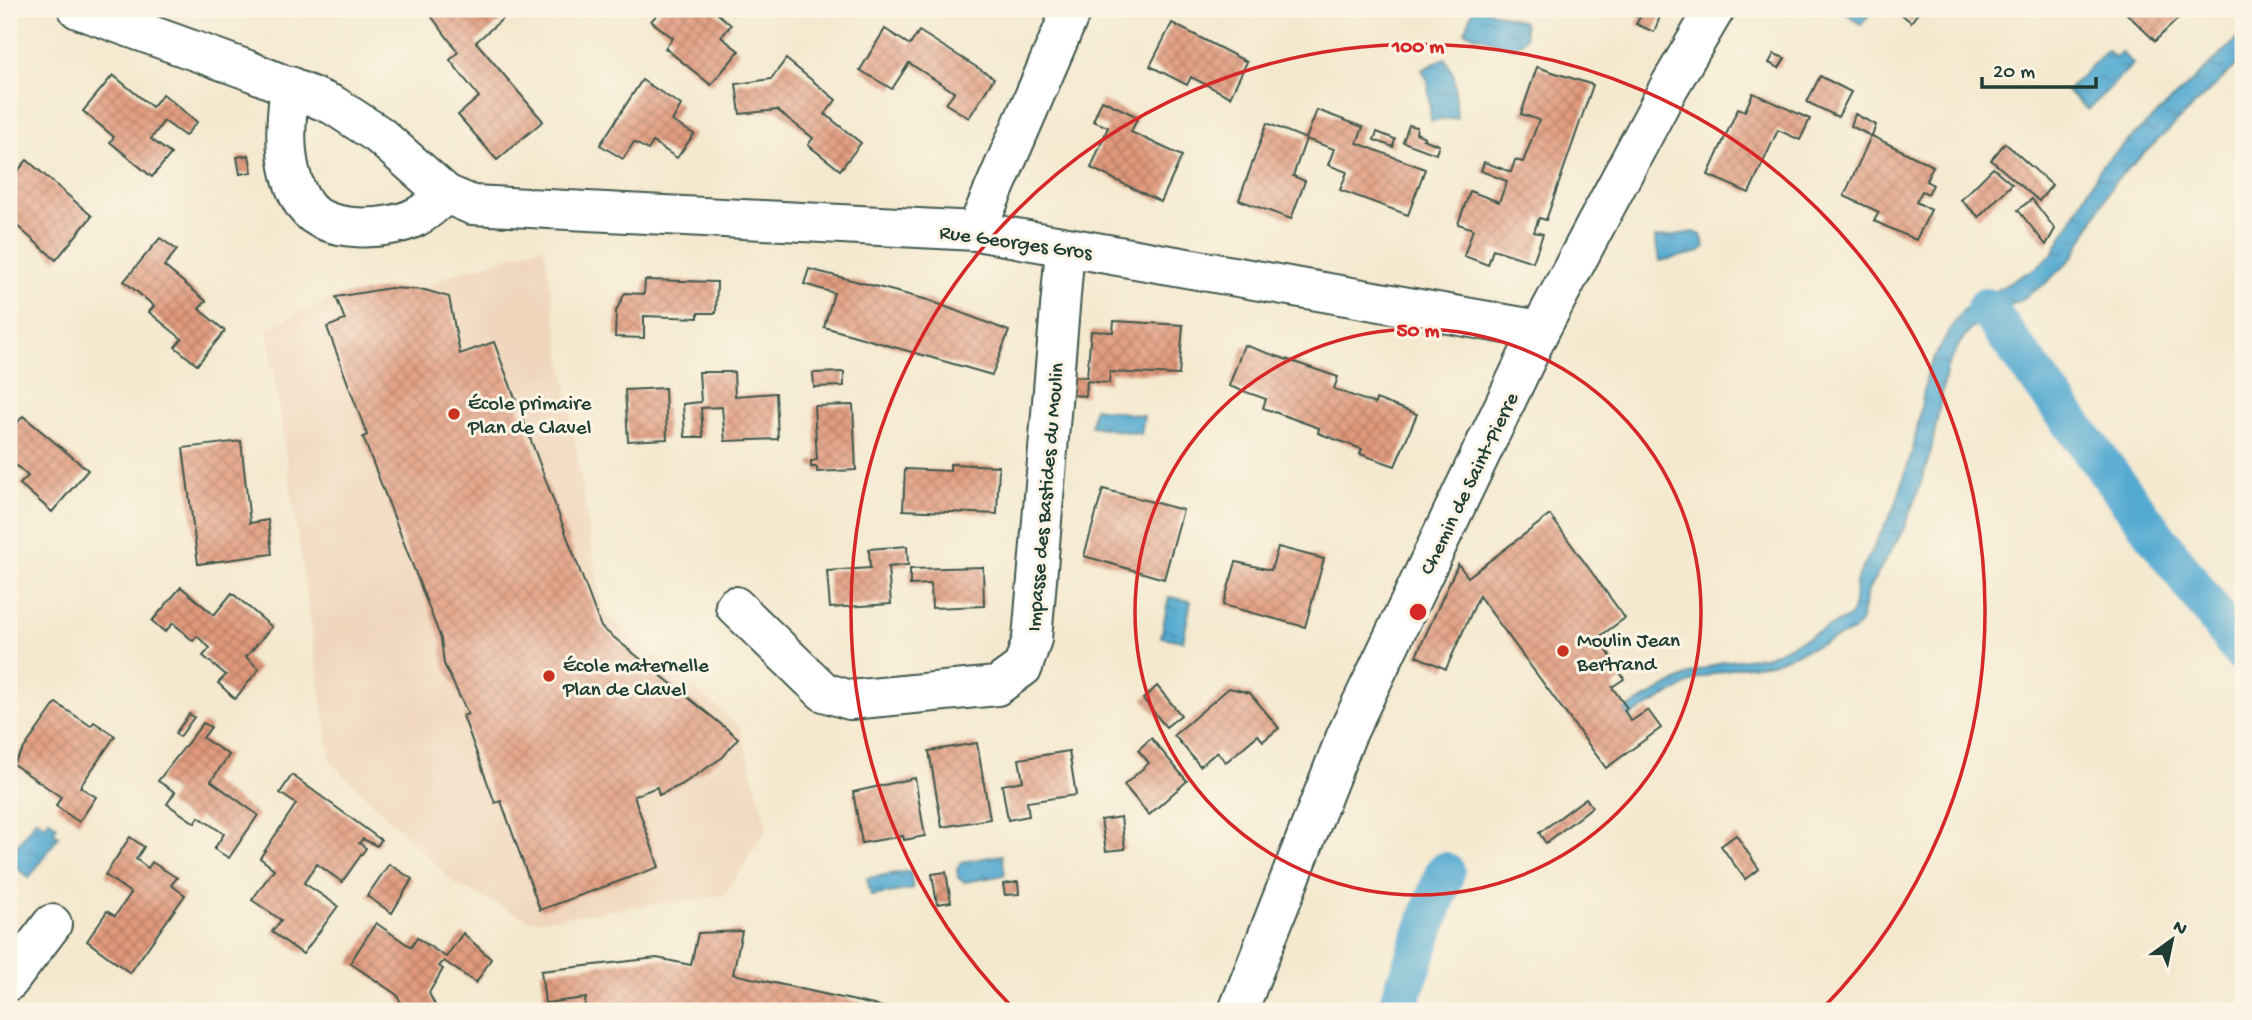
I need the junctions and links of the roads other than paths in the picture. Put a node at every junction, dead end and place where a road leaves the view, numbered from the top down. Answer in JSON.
{"nodes":[{"id":1,"x":78,"y":9,"type":"edge"},
{"id":2,"x":1072,"y":9,"type":"edge"},
{"id":3,"x":1715,"y":9,"type":"edge"},
{"id":4,"x":290,"y":86,"type":"junction"},
{"id":5,"x":446,"y":194,"type":"junction"},
{"id":6,"x":976,"y":232,"type":"junction"},
{"id":7,"x":1065,"y":247,"type":"junction"},
{"id":8,"x":1541,"y":330,"type":"junction"},
{"id":9,"x":735,"y":607,"type":"dead end"},
{"id":10,"x":52,"y":924,"type":"dead end"},
{"id":11,"x":9,"y":981,"type":"edge"},
{"id":12,"x":1238,"y":1011,"type":"edge"}],
"edges":[{"from":1,"to":4,"type":"street","name":"Rue Georges Gros"},
{"from":2,"to":6,"type":"street"},
{"from":3,"to":8,"type":"street","name":"Chemin de Saint-Pierre"},
{"from":4,"to":5,"type":"street","name":"Rue Georges Gros"},
{"from":4,"to":5,"type":"street"},
{"from":5,"to":6,"type":"street","name":"Rue Georges Gros"},
{"from":6,"to":7,"type":"street","name":"Rue Georges Gros"},
{"from":7,"to":8,"type":"street","name":"Rue Georges Gros"},
{"from":7,"to":9,"type":"street","name":"Impasse des Bastides du Moulin"},
{"from":8,"to":12,"type":"street","name":"Chemin de Saint-Pierre"},
{"from":10,"to":11,"type":"street"}]}
